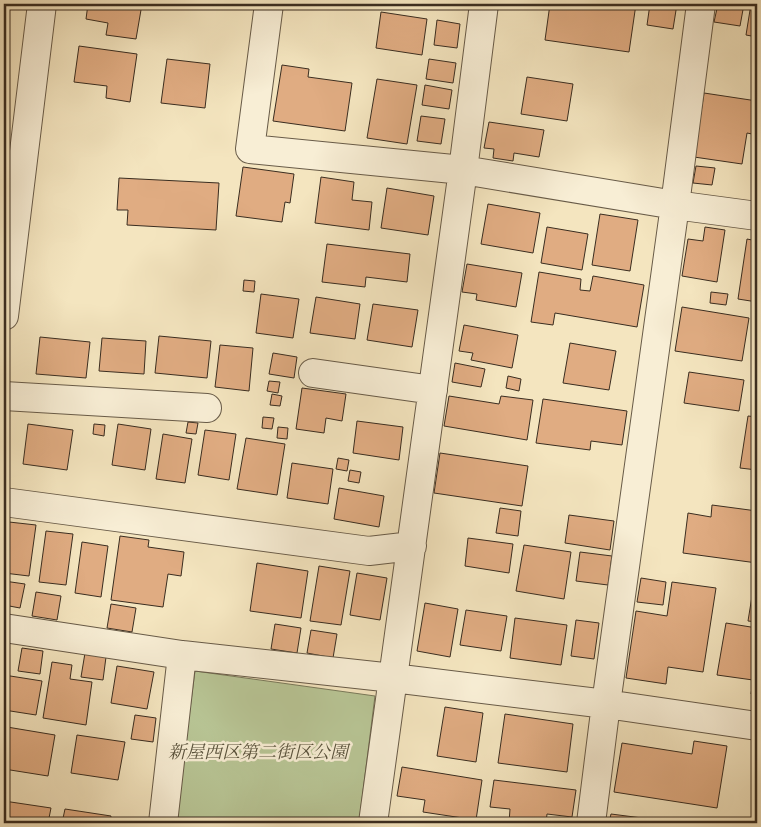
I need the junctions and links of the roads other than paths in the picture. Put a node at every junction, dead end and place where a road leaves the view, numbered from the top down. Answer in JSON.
{"nodes":[{"id":1,"x":42,"y":4,"type":"edge"},
{"id":2,"x":269,"y":4,"type":"edge"},
{"id":3,"x":484,"y":4,"type":"edge"},
{"id":4,"x":701,"y":4,"type":"edge"},
{"id":5,"x":463,"y":170,"type":"junction"},
{"id":6,"x":675,"y":205,"type":"junction"},
{"id":7,"x":757,"y":216,"type":"edge"},
{"id":8,"x":4,"y":316,"type":"edge"},
{"id":9,"x":312,"y":373,"type":"dead end"},
{"id":10,"x":433,"y":390,"type":"junction"},
{"id":11,"x":4,"y":396,"type":"edge"},
{"id":12,"x":207,"y":408,"type":"dead end"},
{"id":13,"x":4,"y":502,"type":"edge"},
{"id":14,"x":412,"y":546,"type":"junction"},
{"id":15,"x":4,"y":628,"type":"edge"},
{"id":16,"x":182,"y":655,"type":"junction"},
{"id":17,"x":393,"y":678,"type":"junction"},
{"id":18,"x":606,"y":704,"type":"junction"},
{"id":19,"x":757,"y":726,"type":"edge"},
{"id":20,"x":163,"y":823,"type":"edge"},
{"id":21,"x":373,"y":823,"type":"edge"},
{"id":22,"x":591,"y":823,"type":"edge"}],
"edges":[{"from":1,"to":8,"type":"street"},
{"from":2,"to":5,"type":"street"},
{"from":3,"to":5,"type":"street"},
{"from":4,"to":6,"type":"street"},
{"from":5,"to":6,"type":"street"},
{"from":5,"to":10,"type":"street"},
{"from":6,"to":7,"type":"street"},
{"from":6,"to":18,"type":"street"},
{"from":9,"to":10,"type":"street"},
{"from":10,"to":14,"type":"street"},
{"from":11,"to":12,"type":"street"},
{"from":13,"to":14,"type":"street"},
{"from":14,"to":17,"type":"street"},
{"from":15,"to":16,"type":"street"},
{"from":16,"to":17,"type":"street"},
{"from":16,"to":20,"type":"street"},
{"from":17,"to":18,"type":"street"},
{"from":17,"to":21,"type":"street"},
{"from":18,"to":19,"type":"street"},
{"from":18,"to":22,"type":"street"}]}
